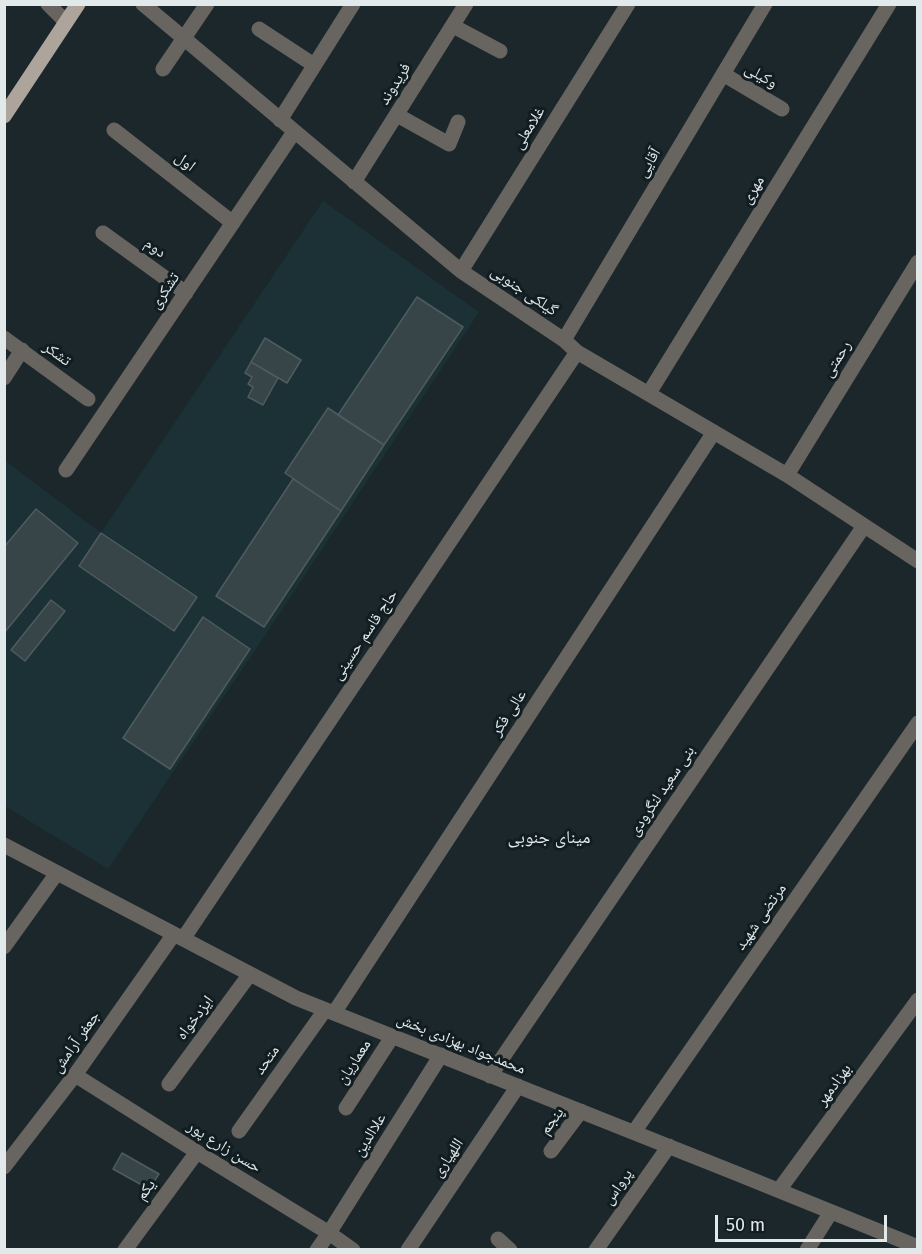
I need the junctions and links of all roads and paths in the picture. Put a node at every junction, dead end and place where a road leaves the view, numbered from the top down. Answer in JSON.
{"nodes":[{"id":1,"x":48,"y":4,"type":"edge"},
{"id":2,"x":78,"y":4,"type":"edge"},
{"id":3,"x":143,"y":4,"type":"edge"},
{"id":4,"x":207,"y":4,"type":"edge"},
{"id":5,"x":353,"y":4,"type":"edge"},
{"id":6,"x":466,"y":4,"type":"edge"},
{"id":7,"x":628,"y":4,"type":"edge"},
{"id":8,"x":765,"y":4,"type":"edge"},
{"id":9,"x":889,"y":4,"type":"edge"},
{"id":10,"x":66,"y":22,"type":"junction"},
{"id":11,"x":453,"y":26,"type":"junction"},
{"id":12,"x":259,"y":28,"type":"dead end"},
{"id":13,"x":184,"y":39,"type":"junction"},
{"id":14,"x":500,"y":51,"type":"dead end"},
{"id":15,"x":314,"y":65,"type":"junction"},
{"id":16,"x":163,"y":69,"type":"dead end"},
{"id":17,"x":723,"y":74,"type":"junction"},
{"id":18,"x":782,"y":109,"type":"dead end"},
{"id":19,"x":397,"y":115,"type":"junction"},
{"id":20,"x":4,"y":116,"type":"edge"},
{"id":21,"x":280,"y":120,"type":"junction"},
{"id":22,"x":458,"y":122,"type":"dead end"},
{"id":23,"x":114,"y":130,"type":"dead end"},
{"id":24,"x":294,"y":132,"type":"junction"},
{"id":25,"x":354,"y":182,"type":"junction"},
{"id":26,"x":233,"y":223,"type":"junction"},
{"id":27,"x":103,"y":233,"type":"dead end"},
{"id":28,"x":918,"y":262,"type":"edge"},
{"id":29,"x":461,"y":271,"type":"junction"},
{"id":30,"x":186,"y":293,"type":"junction"},
{"id":31,"x":4,"y":338,"type":"edge"},
{"id":32,"x":564,"y":340,"type":"junction"},
{"id":33,"x":22,"y":351,"type":"junction"},
{"id":34,"x":577,"y":352,"type":"junction"},
{"id":35,"x":4,"y":378,"type":"edge"},
{"id":36,"x":649,"y":393,"type":"junction"},
{"id":37,"x":88,"y":399,"type":"dead end"},
{"id":38,"x":714,"y":432,"type":"junction"},
{"id":39,"x":66,"y":470,"type":"dead end"},
{"id":40,"x":787,"y":475,"type":"junction"},
{"id":41,"x":864,"y":526,"type":"junction"},
{"id":42,"x":918,"y":561,"type":"edge"},
{"id":43,"x":918,"y":723,"type":"edge"},
{"id":44,"x":4,"y":845,"type":"edge"},
{"id":45,"x":57,"y":873,"type":"junction"},
{"id":46,"x":178,"y":936,"type":"junction"},
{"id":47,"x":4,"y":947,"type":"edge"},
{"id":48,"x":250,"y":974,"type":"junction"},
{"id":49,"x":918,"y":1000,"type":"edge"},
{"id":50,"x":329,"y":1012,"type":"junction"},
{"id":51,"x":393,"y":1037,"type":"junction"},
{"id":52,"x":441,"y":1055,"type":"junction"},
{"id":53,"x":75,"y":1075,"type":"junction"},
{"id":54,"x":490,"y":1076,"type":"junction"},
{"id":55,"x":169,"y":1083,"type":"dead end"},
{"id":56,"x":518,"y":1086,"type":"junction"},
{"id":57,"x":346,"y":1108,"type":"dead end"},
{"id":58,"x":581,"y":1111,"type":"junction"},
{"id":59,"x":239,"y":1131,"type":"dead end"},
{"id":60,"x":634,"y":1132,"type":"junction"},
{"id":61,"x":669,"y":1146,"type":"junction"},
{"id":62,"x":551,"y":1151,"type":"dead end"},
{"id":63,"x":196,"y":1152,"type":"junction"},
{"id":64,"x":4,"y":1167,"type":"edge"},
{"id":65,"x":779,"y":1190,"type":"junction"},
{"id":66,"x":831,"y":1212,"type":"junction"},
{"id":67,"x":329,"y":1233,"type":"junction"},
{"id":68,"x":498,"y":1239,"type":"dead end"},
{"id":69,"x":917,"y":1246,"type":"edge"},
{"id":70,"x":125,"y":1250,"type":"edge"},
{"id":71,"x":317,"y":1250,"type":"edge"},
{"id":72,"x":353,"y":1250,"type":"edge"},
{"id":73,"x":408,"y":1250,"type":"edge"},
{"id":74,"x":510,"y":1250,"type":"edge"},
{"id":75,"x":596,"y":1250,"type":"edge"},
{"id":76,"x":807,"y":1250,"type":"edge"}],
"edges":[{"from":1,"to":10,"type":"street"},
{"from":2,"to":10,"type":"main road"},
{"from":3,"to":13,"type":"street","name":"گیلکی جنوبی"},
{"from":4,"to":13,"type":"street"},
{"from":5,"to":15,"type":"street"},
{"from":6,"to":11,"type":"street","name":"فریدوند"},
{"from":7,"to":29,"type":"street","name":"غلامعلی"},
{"from":8,"to":17,"type":"street","name":"آقایی"},
{"from":9,"to":36,"type":"street","name":"مهری"},
{"from":10,"to":20,"type":"main road"},
{"from":11,"to":14,"type":"street"},
{"from":11,"to":19,"type":"street","name":"فریدوند"},
{"from":12,"to":15,"type":"street"},
{"from":13,"to":16,"type":"street"},
{"from":13,"to":21,"type":"street","name":"گیلکی جنوبی"},
{"from":15,"to":21,"type":"street"},
{"from":17,"to":18,"type":"street","name":"وکیلی"},
{"from":17,"to":32,"type":"street","name":"آقایی"},
{"from":19,"to":22,"type":"street"},
{"from":19,"to":25,"type":"street","name":"فریدوند"},
{"from":21,"to":24,"type":"street","name":"گیلکی جنوبی"},
{"from":23,"to":26,"type":"street","name":"اول"},
{"from":24,"to":25,"type":"street","name":"گیلکی جنوبی"},
{"from":24,"to":26,"type":"street","name":"تشکری"},
{"from":25,"to":29,"type":"street","name":"گیلکی جنوبی"},
{"from":26,"to":30,"type":"street","name":"تشکری"},
{"from":27,"to":30,"type":"street","name":"دوم"},
{"from":28,"to":40,"type":"street","name":"رحمتی"},
{"from":29,"to":32,"type":"street","name":"گیلکی جنوبی"},
{"from":30,"to":39,"type":"street","name":"تشکری"},
{"from":31,"to":33,"type":"street","name":"تشکر"},
{"from":32,"to":34,"type":"street","name":"گیلکی جنوبی"},
{"from":33,"to":35,"type":"street"},
{"from":33,"to":37,"type":"street","name":"تشکر"},
{"from":34,"to":36,"type":"street","name":"گیلکی جنوبی"},
{"from":34,"to":46,"type":"street","name":"حاج قاسم حسینی"},
{"from":36,"to":38,"type":"street","name":"گیلکی جنوبی"},
{"from":38,"to":40,"type":"street","name":"گیلکی جنوبی"},
{"from":38,"to":50,"type":"street","name":"عالی فکر"},
{"from":40,"to":41,"type":"street","name":"گیلکی جنوبی"},
{"from":41,"to":42,"type":"street","name":"گیلکی جنوبی"},
{"from":41,"to":54,"type":"street","name":"بنی سعید لنگرودی"},
{"from":43,"to":60,"type":"street","name":"مرتضی شهید"},
{"from":44,"to":45,"type":"street","name":"محمدجواد بهزادی بخش"},
{"from":45,"to":46,"type":"street","name":"محمدجواد بهزادی بخش"},
{"from":45,"to":47,"type":"street"},
{"from":46,"to":48,"type":"street","name":"محمدجواد بهزادی بخش"},
{"from":46,"to":53,"type":"street","name":"جعفر آرامش"},
{"from":48,"to":50,"type":"street","name":"محمدجواد بهزادی بخش"},
{"from":48,"to":55,"type":"street","name":"ایزدخواه"},
{"from":49,"to":65,"type":"street","name":"بهزادمهر"},
{"from":50,"to":51,"type":"street","name":"محمدجواد بهزادی بخش"},
{"from":50,"to":59,"type":"street","name":"متحد"},
{"from":51,"to":52,"type":"street","name":"محمدجواد بهزادی بخش"},
{"from":51,"to":57,"type":"street","name":"معماریان"},
{"from":52,"to":54,"type":"street","name":"محمدجواد بهزادی بخش"},
{"from":52,"to":67,"type":"street","name":"علاالدین"},
{"from":53,"to":63,"type":"street","name":"حسن زارع پور"},
{"from":53,"to":64,"type":"street","name":"جعفر آرامش"},
{"from":54,"to":56,"type":"street","name":"محمدجواد بهزادی بخش"},
{"from":56,"to":58,"type":"street","name":"محمدجواد بهزادی بخش"},
{"from":56,"to":73,"type":"street","name":"اللهیاری"},
{"from":58,"to":60,"type":"street","name":"محمدجواد بهزادی بخش"},
{"from":58,"to":62,"type":"street","name":"پنجم"},
{"from":60,"to":61,"type":"street","name":"محمدجواد بهزادی بخش"},
{"from":61,"to":65,"type":"street","name":"محمدجواد بهزادی بخش"},
{"from":61,"to":75,"type":"street","name":"پرواس"},
{"from":63,"to":67,"type":"street","name":"حسن زارع پور"},
{"from":63,"to":70,"type":"street","name":"یکم"},
{"from":65,"to":66,"type":"street","name":"محمدجواد بهزادی بخش"},
{"from":66,"to":69,"type":"street","name":"محمدجواد بهزادی بخش"},
{"from":66,"to":76,"type":"street"},
{"from":67,"to":71,"type":"street","name":"علاالدین"},
{"from":67,"to":72,"type":"street","name":"حسن زارع پور"},
{"from":68,"to":74,"type":"street"}]}
